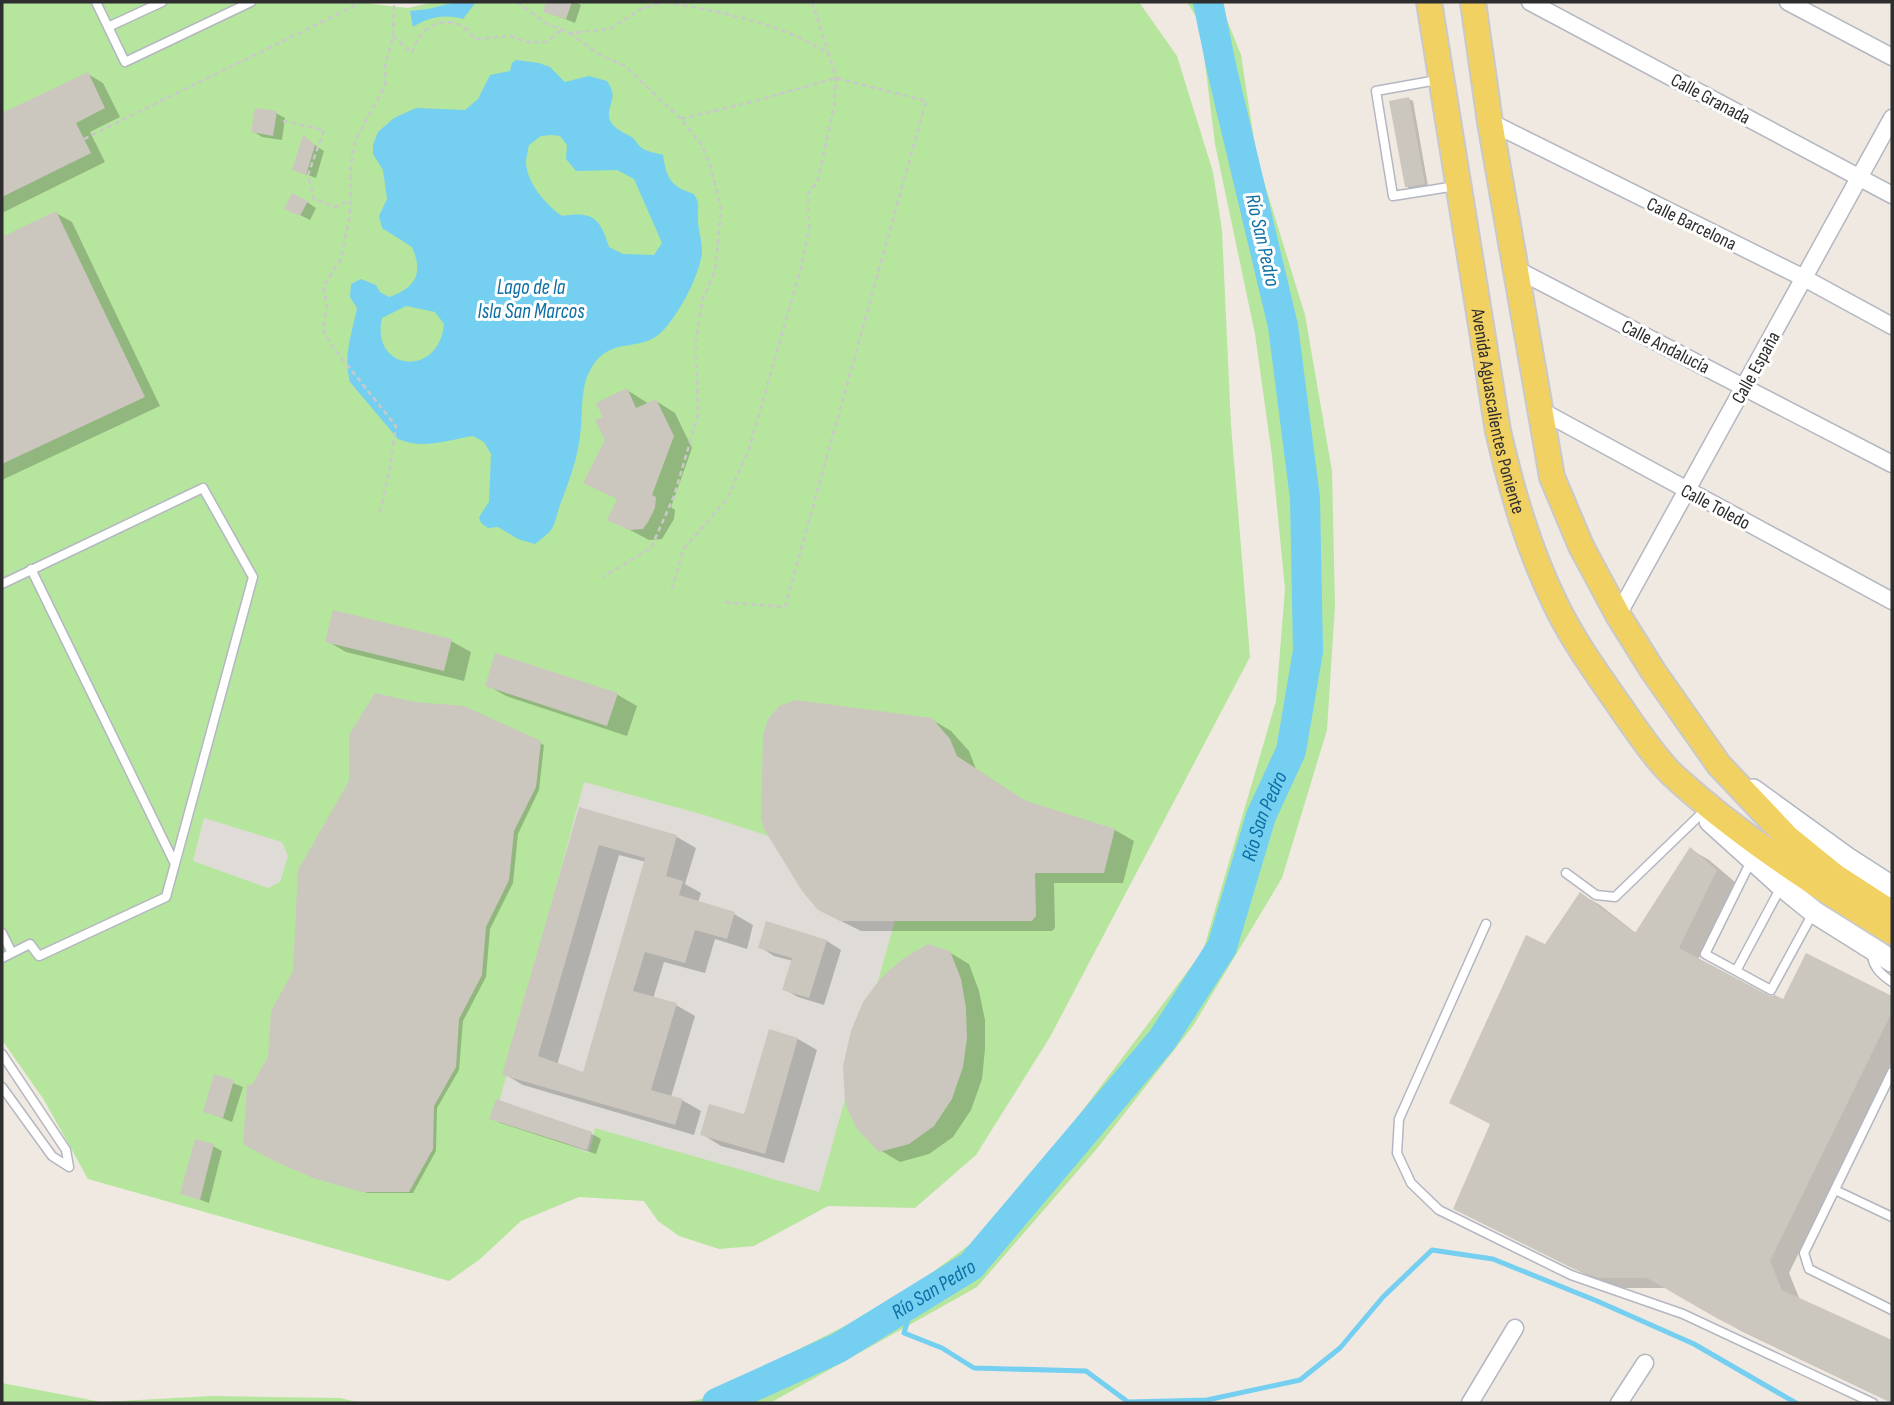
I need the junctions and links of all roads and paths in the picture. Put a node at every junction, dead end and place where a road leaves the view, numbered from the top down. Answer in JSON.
{"nodes":[{"id":1,"x":96,"y":2,"type":"edge"},
{"id":2,"x":162,"y":2,"type":"edge"},
{"id":3,"x":251,"y":2,"type":"edge"},
{"id":4,"x":362,"y":2,"type":"edge"},
{"id":5,"x":394,"y":2,"type":"edge"},
{"id":6,"x":517,"y":2,"type":"edge"},
{"id":7,"x":664,"y":2,"type":"edge"},
{"id":8,"x":812,"y":2,"type":"edge"},
{"id":9,"x":1429,"y":2,"type":"edge"},
{"id":10,"x":1473,"y":2,"type":"edge"},
{"id":11,"x":1530,"y":2,"type":"edge"},
{"id":12,"x":1788,"y":2,"type":"edge"},
{"id":13,"x":108,"y":27,"type":"junction"},
{"id":14,"x":561,"y":30,"type":"junction"},
{"id":15,"x":570,"y":33,"type":"junction"},
{"id":16,"x":393,"y":36,"type":"junction"},
{"id":17,"x":829,"y":54,"type":"junction"},
{"id":18,"x":1892,"y":57,"type":"edge"},
{"id":19,"x":836,"y":78,"type":"junction"},
{"id":20,"x":1440,"y":79,"type":"junction"},
{"id":21,"x":681,"y":118,"type":"junction"},
{"id":22,"x":1892,"y":118,"type":"edge"},
{"id":23,"x":283,"y":121,"type":"dead end"},
{"id":24,"x":1490,"y":122,"type":"junction"},
{"id":25,"x":84,"y":139,"type":"dead end"},
{"id":26,"x":1860,"y":178,"type":"junction"},
{"id":27,"x":1458,"y":186,"type":"junction"},
{"id":28,"x":1892,"y":195,"type":"edge"},
{"id":29,"x":351,"y":200,"type":"junction"},
{"id":30,"x":1514,"y":268,"type":"junction"},
{"id":31,"x":1804,"y":278,"type":"junction"},
{"id":32,"x":1892,"y":327,"type":"edge"},
{"id":33,"x":1744,"y":386,"type":"junction"},
{"id":34,"x":1540,"y":410,"type":"junction"},
{"id":35,"x":1892,"y":464,"type":"edge"},
{"id":36,"x":1687,"y":490,"type":"junction"},
{"id":37,"x":380,"y":512,"type":"dead end"},
{"id":38,"x":31,"y":569,"type":"junction"},
{"id":39,"x":603,"y":577,"type":"dead end"},
{"id":40,"x":2,"y":584,"type":"edge"},
{"id":41,"x":672,"y":589,"type":"dead end"},
{"id":42,"x":1892,"y":601,"type":"edge"},
{"id":43,"x":722,"y":602,"type":"dead end"},
{"id":44,"x":1618,"y":615,"type":"junction"},
{"id":45,"x":1720,"y":765,"type":"junction"},
{"id":46,"x":1676,"y":778,"type":"junction"},
{"id":47,"x":1702,"y":813,"type":"junction"},
{"id":48,"x":1752,"y":849,"type":"junction"},
{"id":49,"x":175,"y":864,"type":"junction"},
{"id":50,"x":1566,"y":873,"type":"dead end"},
{"id":51,"x":1782,"y":886,"type":"junction"},
{"id":52,"x":1892,"y":887,"type":"edge"},
{"id":53,"x":1814,"y":912,"type":"junction"},
{"id":54,"x":1892,"y":912,"type":"edge"},
{"id":55,"x":1486,"y":924,"type":"dead end"},
{"id":56,"x":1892,"y":932,"type":"edge"},
{"id":57,"x":2,"y":933,"type":"edge"},
{"id":58,"x":1870,"y":948,"type":"junction"},
{"id":59,"x":12,"y":953,"type":"junction"},
{"id":60,"x":2,"y":958,"type":"edge"},
{"id":61,"x":1892,"y":961,"type":"edge"},
{"id":62,"x":1736,"y":971,"type":"junction"},
{"id":63,"x":1892,"y":982,"type":"edge"},
{"id":64,"x":2,"y":1054,"type":"edge"},
{"id":65,"x":1892,"y":1072,"type":"edge"},
{"id":66,"x":2,"y":1087,"type":"edge"},
{"id":67,"x":1883,"y":1090,"type":"junction"},
{"id":68,"x":1892,"y":1095,"type":"edge"},
{"id":69,"x":31,"y":1099,"type":"junction"},
{"id":70,"x":18,"y":1108,"type":"junction"},
{"id":71,"x":1835,"y":1190,"type":"junction"},
{"id":72,"x":1892,"y":1217,"type":"edge"},
{"id":73,"x":1892,"y":1310,"type":"edge"},
{"id":74,"x":1515,"y":1328,"type":"dead end"},
{"id":75,"x":1645,"y":1363,"type":"dead end"},
{"id":76,"x":1622,"y":1399,"type":"edge"},
{"id":77,"x":1470,"y":1403,"type":"edge"},
{"id":78,"x":1640,"y":1403,"type":"edge"},
{"id":79,"x":1873,"y":1403,"type":"edge"}],
"edges":[{"from":1,"to":13,"type":"lane"},
{"from":2,"to":13,"type":"lane"},
{"from":3,"to":13,"type":"lane"},
{"from":4,"to":25,"type":"path"},
{"from":5,"to":16,"type":"path"},
{"from":6,"to":14,"type":"path"},
{"from":7,"to":15,"type":"path"},
{"from":7,"to":17,"type":"path"},
{"from":8,"to":17,"type":"path"},
{"from":9,"to":20,"type":"main road","name":"Avenida Aguascalientes Poniente"},
{"from":10,"to":24,"type":"main road","name":"Avenida Aguascalientes Poniente"},
{"from":11,"to":26,"type":"street","name":"Calle Granada"},
{"from":12,"to":18,"type":"street"},
{"from":14,"to":15,"type":"path"},
{"from":14,"to":16,"type":"path"},
{"from":15,"to":21,"type":"path"},
{"from":16,"to":29,"type":"path"},
{"from":17,"to":19,"type":"path"},
{"from":19,"to":21,"type":"path"},
{"from":19,"to":41,"type":"path"},
{"from":19,"to":43,"type":"path"},
{"from":20,"to":27,"type":"main road","name":"Avenida Aguascalientes Poniente"},
{"from":20,"to":27,"type":"lane"},
{"from":21,"to":39,"type":"path"},
{"from":22,"to":26,"type":"street","name":"Calle España"},
{"from":23,"to":29,"type":"path"},
{"from":24,"to":30,"type":"main road","name":"Avenida Aguascalientes Poniente"},
{"from":24,"to":31,"type":"street","name":"Calle Barcelona"},
{"from":26,"to":28,"type":"street","name":"Calle Granada"},
{"from":26,"to":31,"type":"street","name":"Calle España"},
{"from":27,"to":46,"type":"main road","name":"Avenida Aguascalientes Poniente"},
{"from":29,"to":37,"type":"path"},
{"from":30,"to":33,"type":"street","name":"Calle Andalucía"},
{"from":30,"to":34,"type":"main road","name":"Avenida Aguascalientes Poniente"},
{"from":31,"to":32,"type":"street","name":"Calle Barcelona"},
{"from":31,"to":33,"type":"street","name":"Calle España"},
{"from":33,"to":35,"type":"street","name":"Calle Andalucía"},
{"from":33,"to":36,"type":"street","name":"Calle España"},
{"from":34,"to":36,"type":"street","name":"Calle Toledo"},
{"from":34,"to":44,"type":"main road","name":"Avenida Aguascalientes Poniente"},
{"from":36,"to":42,"type":"street","name":"Calle Toledo"},
{"from":36,"to":44,"type":"street","name":"Calle España"},
{"from":38,"to":40,"type":"lane"},
{"from":38,"to":49,"type":"lane"},
{"from":38,"to":49,"type":"lane"},
{"from":44,"to":45,"type":"main road","name":"Avenida Aguascalientes Poniente"},
{"from":45,"to":52,"type":"street","name":"Avenida Aguascalientes Poniente"},
{"from":45,"to":54,"type":"main road","name":"Avenida Aguascalientes Poniente"},
{"from":46,"to":47,"type":"street","name":"Avenida Aguascalientes Poniente"},
{"from":46,"to":48,"type":"main road","name":"Avenida Aguascalientes Poniente"},
{"from":47,"to":48,"type":"street","name":"Avenida Aguascalientes Poniente"},
{"from":47,"to":50,"type":"lane"},
{"from":48,"to":51,"type":"street","name":"Avenida Aguascalientes Poniente"},
{"from":48,"to":56,"type":"main road","name":"Avenida Aguascalientes Poniente"},
{"from":48,"to":62,"type":"lane"},
{"from":49,"to":59,"type":"lane"},
{"from":51,"to":53,"type":"street","name":"Avenida Aguascalientes Poniente"},
{"from":51,"to":62,"type":"lane"},
{"from":53,"to":58,"type":"street","name":"Avenida Aguascalientes Poniente"},
{"from":53,"to":62,"type":"lane"},
{"from":55,"to":79,"type":"lane"},
{"from":57,"to":59,"type":"lane"},
{"from":58,"to":61,"type":"street","name":"Avenida Aguascalientes Poniente"},
{"from":58,"to":63,"type":"lane"},
{"from":59,"to":60,"type":"lane"},
{"from":64,"to":69,"type":"lane"},
{"from":65,"to":67,"type":"lane"},
{"from":66,"to":70,"type":"lane"},
{"from":67,"to":68,"type":"lane"},
{"from":67,"to":71,"type":"lane"},
{"from":69,"to":70,"type":"lane"},
{"from":69,"to":70,"type":"lane"},
{"from":71,"to":72,"type":"lane"},
{"from":71,"to":73,"type":"lane"},
{"from":74,"to":77,"type":"street"},
{"from":75,"to":76,"type":"street"},
{"from":76,"to":78,"type":"street"}]}
